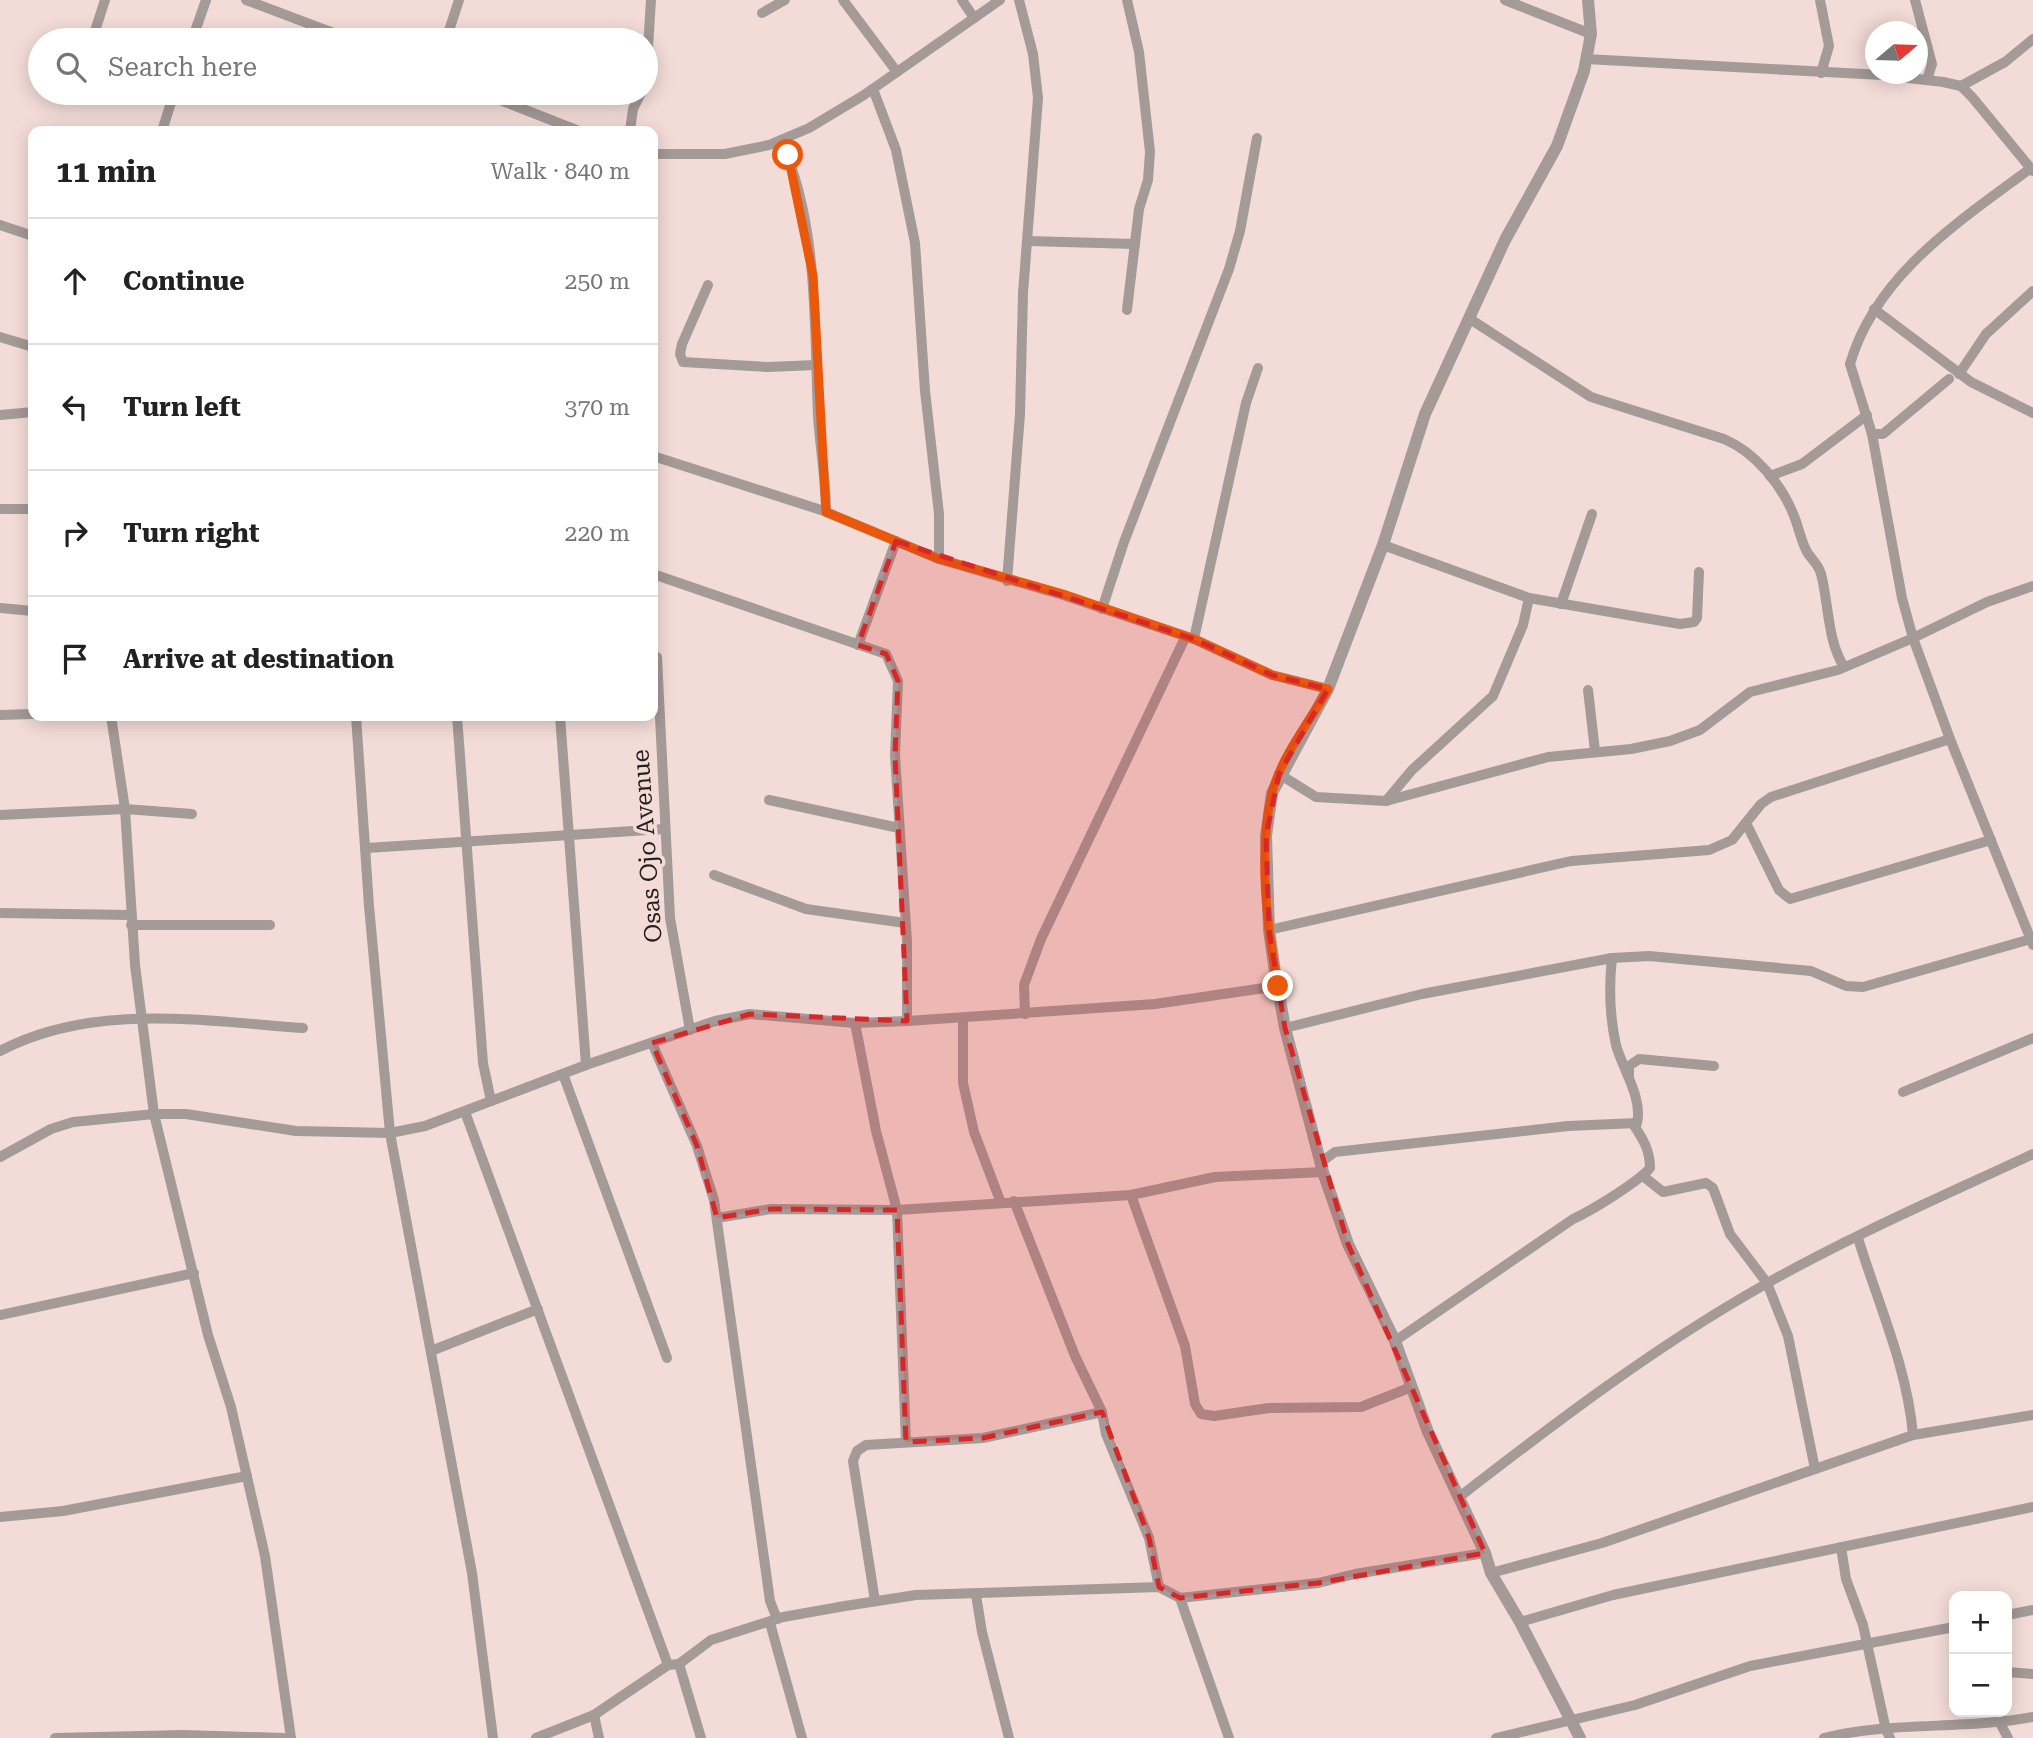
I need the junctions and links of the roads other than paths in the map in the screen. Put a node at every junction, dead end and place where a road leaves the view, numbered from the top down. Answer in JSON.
{"nodes":[{"id":1,"x":105,"y":0,"type":"edge"},
{"id":2,"x":206,"y":0,"type":"edge"},
{"id":3,"x":458,"y":0,"type":"edge"},
{"id":4,"x":651,"y":0,"type":"edge"},
{"id":5,"x":785,"y":0,"type":"edge"},
{"id":6,"x":842,"y":0,"type":"edge"},
{"id":7,"x":961,"y":0,"type":"edge"},
{"id":8,"x":1000,"y":0,"type":"edge"},
{"id":9,"x":1019,"y":0,"type":"edge"},
{"id":10,"x":1127,"y":0,"type":"edge"},
{"id":11,"x":1505,"y":0,"type":"edge"},
{"id":12,"x":1588,"y":0,"type":"edge"},
{"id":13,"x":1820,"y":0,"type":"edge"},
{"id":14,"x":1915,"y":0,"type":"edge"},
{"id":15,"x":249,"y":1,"type":"edge"},
{"id":16,"x":762,"y":13,"type":"dead end"},
{"id":17,"x":974,"y":18,"type":"junction"},
{"id":18,"x":1921,"y":21,"type":"edge"},
{"id":19,"x":96,"y":28,"type":"edge"},
{"id":20,"x":196,"y":28,"type":"edge"},
{"id":21,"x":320,"y":28,"type":"edge"},
{"id":22,"x":450,"y":28,"type":"edge"},
{"id":23,"x":649,"y":28,"type":"edge"},
{"id":24,"x":1591,"y":34,"type":"junction"},
{"id":25,"x":2033,"y":39,"type":"edge"},
{"id":26,"x":1928,"y":49,"type":"edge"},
{"id":27,"x":1586,"y":59,"type":"junction"},
{"id":28,"x":897,"y":72,"type":"junction"},
{"id":29,"x":1821,"y":72,"type":"junction"},
{"id":30,"x":1865,"y":75,"type":"edge"},
{"id":31,"x":1928,"y":77,"type":"edge"},
{"id":32,"x":1928,"y":80,"type":"edge"},
{"id":33,"x":1961,"y":86,"type":"junction"},
{"id":34,"x":873,"y":89,"type":"junction"},
{"id":35,"x":170,"y":105,"type":"edge"},
{"id":36,"x":513,"y":105,"type":"edge"},
{"id":37,"x":636,"y":105,"type":"edge"},
{"id":38,"x":164,"y":126,"type":"edge"},
{"id":39,"x":566,"y":126,"type":"edge"},
{"id":40,"x":631,"y":126,"type":"edge"},
{"id":41,"x":1257,"y":138,"type":"dead end"},
{"id":42,"x":781,"y":140,"type":"junction"},
{"id":43,"x":658,"y":154,"type":"edge"},
{"id":44,"x":2032,"y":170,"type":"edge"},
{"id":45,"x":0,"y":225,"type":"edge"},
{"id":46,"x":28,"y":234,"type":"edge"},
{"id":47,"x":1028,"y":241,"type":"junction"},
{"id":48,"x":1135,"y":244,"type":"junction"},
{"id":49,"x":708,"y":285,"type":"dead end"},
{"id":50,"x":2033,"y":291,"type":"edge"},
{"id":51,"x":1874,"y":309,"type":"junction"},
{"id":52,"x":1127,"y":310,"type":"dead end"},
{"id":53,"x":1470,"y":319,"type":"junction"},
{"id":54,"x":0,"y":337,"type":"edge"},
{"id":55,"x":28,"y":345,"type":"edge"},
{"id":56,"x":816,"y":365,"type":"junction"},
{"id":57,"x":1258,"y":368,"type":"dead end"},
{"id":58,"x":1954,"y":377,"type":"junction"},
{"id":59,"x":28,"y":412,"type":"edge"},
{"id":60,"x":2033,"y":413,"type":"edge"},
{"id":61,"x":0,"y":415,"type":"edge"},
{"id":62,"x":1867,"y":415,"type":"junction"},
{"id":63,"x":1872,"y":435,"type":"junction"},
{"id":64,"x":658,"y":458,"type":"edge"},
{"id":65,"x":1770,"y":476,"type":"junction"},
{"id":66,"x":0,"y":509,"type":"edge"},
{"id":67,"x":28,"y":509,"type":"edge"},
{"id":68,"x":826,"y":512,"type":"junction"},
{"id":69,"x":1592,"y":514,"type":"dead end"},
{"id":70,"x":896,"y":541,"type":"junction"},
{"id":71,"x":1383,"y":545,"type":"junction"},
{"id":72,"x":939,"y":559,"type":"junction"},
{"id":73,"x":1699,"y":572,"type":"dead end"},
{"id":74,"x":658,"y":576,"type":"edge"},
{"id":75,"x":1007,"y":581,"type":"junction"},
{"id":76,"x":2033,"y":586,"type":"edge"},
{"id":77,"x":1529,"y":598,"type":"junction"},
{"id":78,"x":1561,"y":604,"type":"junction"},
{"id":79,"x":0,"y":608,"type":"edge"},
{"id":80,"x":1102,"y":608,"type":"junction"},
{"id":81,"x":28,"y":611,"type":"edge"},
{"id":82,"x":1913,"y":638,"type":"junction"},
{"id":83,"x":1190,"y":639,"type":"junction"},
{"id":84,"x":858,"y":645,"type":"junction"},
{"id":85,"x":1844,"y":667,"type":"junction"},
{"id":86,"x":658,"y":682,"type":"edge"},
{"id":87,"x":1328,"y":689,"type":"junction"},
{"id":88,"x":1588,"y":690,"type":"dead end"},
{"id":89,"x":28,"y":714,"type":"edge"},
{"id":90,"x":0,"y":715,"type":"edge"},
{"id":91,"x":112,"y":721,"type":"edge"},
{"id":92,"x":356,"y":721,"type":"edge"},
{"id":93,"x":457,"y":721,"type":"edge"},
{"id":94,"x":560,"y":721,"type":"edge"},
{"id":95,"x":1950,"y":739,"type":"junction"},
{"id":96,"x":1595,"y":751,"type":"junction"},
{"id":97,"x":1279,"y":774,"type":"junction"},
{"id":98,"x":769,"y":800,"type":"dead end"},
{"id":99,"x":1386,"y":802,"type":"junction"},
{"id":100,"x":125,"y":809,"type":"junction"},
{"id":101,"x":191,"y":814,"type":"dead end"},
{"id":102,"x":0,"y":815,"type":"edge"},
{"id":103,"x":1746,"y":823,"type":"junction"},
{"id":104,"x":899,"y":828,"type":"junction"},
{"id":105,"x":664,"y":829,"type":"junction"},
{"id":106,"x":568,"y":838,"type":"junction"},
{"id":107,"x":1991,"y":840,"type":"junction"},
{"id":108,"x":466,"y":843,"type":"junction"},
{"id":109,"x":367,"y":848,"type":"junction"},
{"id":110,"x":714,"y":876,"type":"dead end"},
{"id":111,"x":0,"y":913,"type":"edge"},
{"id":112,"x":130,"y":920,"type":"junction"},
{"id":113,"x":905,"y":923,"type":"junction"},
{"id":114,"x":270,"y":925,"type":"dead end"},
{"id":115,"x":1269,"y":930,"type":"junction"},
{"id":116,"x":2032,"y":942,"type":"edge"},
{"id":117,"x":1612,"y":958,"type":"junction"},
{"id":118,"x":1278,"y":986,"type":"junction"},
{"id":119,"x":1025,"y":1014,"type":"junction"},
{"id":120,"x":142,"y":1016,"type":"junction"},
{"id":121,"x":963,"y":1018,"type":"junction"},
{"id":122,"x":907,"y":1020,"type":"junction"},
{"id":123,"x":855,"y":1023,"type":"junction"},
{"id":124,"x":303,"y":1028,"type":"dead end"},
{"id":125,"x":1285,"y":1028,"type":"junction"},
{"id":126,"x":690,"y":1030,"type":"junction"},
{"id":127,"x":2033,"y":1038,"type":"edge"},
{"id":128,"x":652,"y":1043,"type":"junction"},
{"id":129,"x":0,"y":1051,"type":"edge"},
{"id":130,"x":586,"y":1065,"type":"junction"},
{"id":131,"x":1714,"y":1066,"type":"dead end"},
{"id":132,"x":563,"y":1074,"type":"junction"},
{"id":133,"x":1630,"y":1083,"type":"junction"},
{"id":134,"x":1903,"y":1092,"type":"dead end"},
{"id":135,"x":491,"y":1101,"type":"junction"},
{"id":136,"x":465,"y":1112,"type":"junction"},
{"id":137,"x":154,"y":1114,"type":"junction"},
{"id":138,"x":1633,"y":1125,"type":"junction"},
{"id":139,"x":390,"y":1133,"type":"junction"},
{"id":140,"x":2033,"y":1154,"type":"edge"},
{"id":141,"x":0,"y":1157,"type":"edge"},
{"id":142,"x":1322,"y":1167,"type":"junction"},
{"id":143,"x":1643,"y":1177,"type":"junction"},
{"id":144,"x":1131,"y":1195,"type":"junction"},
{"id":145,"x":1014,"y":1202,"type":"junction"},
{"id":146,"x":1001,"y":1203,"type":"junction"},
{"id":147,"x":897,"y":1210,"type":"junction"},
{"id":148,"x":717,"y":1217,"type":"junction"},
{"id":149,"x":1858,"y":1238,"type":"junction"},
{"id":150,"x":194,"y":1273,"type":"junction"},
{"id":151,"x":1767,"y":1283,"type":"junction"},
{"id":152,"x":538,"y":1309,"type":"junction"},
{"id":153,"x":0,"y":1315,"type":"edge"},
{"id":154,"x":1395,"y":1342,"type":"junction"},
{"id":155,"x":431,"y":1350,"type":"junction"},
{"id":156,"x":667,"y":1358,"type":"dead end"},
{"id":157,"x":1409,"y":1388,"type":"junction"},
{"id":158,"x":1101,"y":1412,"type":"junction"},
{"id":159,"x":2033,"y":1415,"type":"edge"},
{"id":160,"x":1913,"y":1435,"type":"junction"},
{"id":161,"x":906,"y":1442,"type":"junction"},
{"id":162,"x":1815,"y":1469,"type":"junction"},
{"id":163,"x":247,"y":1476,"type":"junction"},
{"id":164,"x":1458,"y":1498,"type":"junction"},
{"id":165,"x":2033,"y":1507,"type":"edge"},
{"id":166,"x":0,"y":1517,"type":"edge"},
{"id":167,"x":1841,"y":1547,"type":"junction"},
{"id":168,"x":1485,"y":1553,"type":"junction"},
{"id":169,"x":1491,"y":1573,"type":"junction"},
{"id":170,"x":1160,"y":1587,"type":"junction"},
{"id":171,"x":976,"y":1595,"type":"junction"},
{"id":172,"x":1180,"y":1598,"type":"junction"},
{"id":173,"x":875,"y":1601,"type":"junction"},
{"id":174,"x":2033,"y":1610,"type":"edge"},
{"id":175,"x":2012,"y":1614,"type":"edge"},
{"id":176,"x":773,"y":1621,"type":"junction"},
{"id":177,"x":1520,"y":1622,"type":"junction"},
{"id":178,"x":1949,"y":1628,"type":"edge"},
{"id":179,"x":1867,"y":1643,"type":"junction"},
{"id":180,"x":673,"y":1665,"type":"junction"},
{"id":181,"x":2012,"y":1672,"type":"edge"},
{"id":182,"x":2033,"y":1674,"type":"edge"},
{"id":183,"x":594,"y":1714,"type":"junction"},
{"id":184,"x":2000,"y":1717,"type":"edge"},
{"id":185,"x":2012,"y":1717,"type":"edge"},
{"id":186,"x":2033,"y":1717,"type":"edge"},
{"id":187,"x":1572,"y":1721,"type":"junction"},
{"id":188,"x":1888,"y":1734,"type":"edge"},
{"id":189,"x":184,"y":1737,"type":"edge"},
{"id":190,"x":55,"y":1738,"type":"edge"},
{"id":191,"x":284,"y":1738,"type":"edge"},
{"id":192,"x":291,"y":1738,"type":"edge"},
{"id":193,"x":493,"y":1738,"type":"edge"},
{"id":194,"x":536,"y":1738,"type":"edge"},
{"id":195,"x":599,"y":1738,"type":"edge"},
{"id":196,"x":701,"y":1738,"type":"edge"},
{"id":197,"x":802,"y":1738,"type":"edge"},
{"id":198,"x":1009,"y":1738,"type":"edge"},
{"id":199,"x":1229,"y":1738,"type":"edge"},
{"id":200,"x":1496,"y":1738,"type":"edge"},
{"id":201,"x":1580,"y":1738,"type":"edge"},
{"id":202,"x":1824,"y":1738,"type":"edge"},
{"id":203,"x":2008,"y":1738,"type":"edge"}],
"edges":[{"from":1,"to":19,"type":"street"},
{"from":2,"to":20,"type":"street"},
{"from":3,"to":22,"type":"street"},
{"from":4,"to":23,"type":"street"},
{"from":5,"to":16,"type":"street"},
{"from":6,"to":28,"type":"street"},
{"from":7,"to":17,"type":"street"},
{"from":8,"to":17,"type":"street"},
{"from":9,"to":47,"type":"street"},
{"from":10,"to":48,"type":"street"},
{"from":11,"to":24,"type":"street"},
{"from":12,"to":24,"type":"street"},
{"from":13,"to":29,"type":"street"},
{"from":14,"to":18,"type":"street"},
{"from":15,"to":21,"type":"street"},
{"from":17,"to":28,"type":"street"},
{"from":24,"to":27,"type":"street"},
{"from":25,"to":33,"type":"street"},
{"from":26,"to":31,"type":"street"},
{"from":27,"to":29,"type":"street"},
{"from":27,"to":53,"type":"street"},
{"from":28,"to":34,"type":"street"},
{"from":29,"to":30,"type":"street"},
{"from":32,"to":33,"type":"street"},
{"from":33,"to":44,"type":"street"},
{"from":34,"to":42,"type":"street"},
{"from":34,"to":72,"type":"street"},
{"from":35,"to":38,"type":"street"},
{"from":36,"to":39,"type":"street"},
{"from":37,"to":40,"type":"street"},
{"from":41,"to":80,"type":"street"},
{"from":42,"to":43,"type":"street"},
{"from":42,"to":56,"type":"street"},
{"from":44,"to":51,"type":"street"},
{"from":45,"to":46,"type":"street"},
{"from":47,"to":48,"type":"street"},
{"from":47,"to":75,"type":"street"},
{"from":48,"to":52,"type":"street"},
{"from":49,"to":56,"type":"street"},
{"from":50,"to":58,"type":"street"},
{"from":51,"to":58,"type":"street"},
{"from":51,"to":62,"type":"street"},
{"from":53,"to":65,"type":"street"},
{"from":53,"to":71,"type":"street"},
{"from":54,"to":55,"type":"street"},
{"from":56,"to":68,"type":"street"},
{"from":57,"to":83,"type":"street"},
{"from":58,"to":60,"type":"street"},
{"from":58,"to":63,"type":"street"},
{"from":59,"to":61,"type":"street"},
{"from":62,"to":63,"type":"street"},
{"from":62,"to":65,"type":"street"},
{"from":63,"to":82,"type":"street"},
{"from":64,"to":68,"type":"street"},
{"from":65,"to":85,"type":"street"},
{"from":66,"to":67,"type":"street"},
{"from":68,"to":70,"type":"street"},
{"from":69,"to":78,"type":"street"},
{"from":70,"to":72,"type":"street"},
{"from":70,"to":84,"type":"street"},
{"from":71,"to":77,"type":"street"},
{"from":71,"to":87,"type":"street"},
{"from":72,"to":75,"type":"street"},
{"from":73,"to":78,"type":"street"},
{"from":74,"to":84,"type":"street"},
{"from":75,"to":80,"type":"street"},
{"from":76,"to":82,"type":"street"},
{"from":77,"to":78,"type":"street"},
{"from":77,"to":99,"type":"street"},
{"from":79,"to":81,"type":"street"},
{"from":80,"to":83,"type":"street"},
{"from":82,"to":85,"type":"street"},
{"from":82,"to":95,"type":"street"},
{"from":83,"to":87,"type":"street"},
{"from":83,"to":119,"type":"street"},
{"from":84,"to":104,"type":"street"},
{"from":85,"to":96,"type":"street"},
{"from":86,"to":105,"type":"street","name":"Osas Ojo Avenue"},
{"from":87,"to":97,"type":"street"},
{"from":88,"to":96,"type":"street"},
{"from":89,"to":90,"type":"street"},
{"from":91,"to":100,"type":"street"},
{"from":92,"to":109,"type":"street"},
{"from":93,"to":108,"type":"street"},
{"from":94,"to":106,"type":"street"},
{"from":95,"to":103,"type":"street"},
{"from":95,"to":107,"type":"street"},
{"from":96,"to":99,"type":"street"},
{"from":97,"to":99,"type":"street"},
{"from":97,"to":115,"type":"street"},
{"from":98,"to":104,"type":"street"},
{"from":100,"to":101,"type":"street"},
{"from":100,"to":102,"type":"street"},
{"from":100,"to":112,"type":"street"},
{"from":103,"to":107,"type":"street"},
{"from":103,"to":115,"type":"street"},
{"from":104,"to":113,"type":"street"},
{"from":105,"to":106,"type":"street"},
{"from":105,"to":126,"type":"street","name":"Osas Ojo Avenue"},
{"from":106,"to":108,"type":"street"},
{"from":106,"to":130,"type":"street"},
{"from":107,"to":116,"type":"street"},
{"from":108,"to":109,"type":"street"},
{"from":108,"to":135,"type":"street"},
{"from":109,"to":139,"type":"street"},
{"from":110,"to":113,"type":"street"},
{"from":111,"to":112,"type":"street"},
{"from":112,"to":114,"type":"street"},
{"from":112,"to":120,"type":"street"},
{"from":113,"to":122,"type":"street"},
{"from":115,"to":118,"type":"street"},
{"from":116,"to":117,"type":"street"},
{"from":117,"to":125,"type":"street"},
{"from":117,"to":133,"type":"street"},
{"from":118,"to":119,"type":"street"},
{"from":118,"to":125,"type":"street"},
{"from":119,"to":121,"type":"street"},
{"from":120,"to":124,"type":"street"},
{"from":120,"to":129,"type":"street"},
{"from":120,"to":137,"type":"street"},
{"from":121,"to":122,"type":"street"},
{"from":121,"to":146,"type":"street"},
{"from":122,"to":123,"type":"street"},
{"from":123,"to":126,"type":"street"},
{"from":123,"to":147,"type":"street"},
{"from":125,"to":142,"type":"street"},
{"from":126,"to":128,"type":"street"},
{"from":127,"to":134,"type":"street"},
{"from":128,"to":130,"type":"street"},
{"from":128,"to":148,"type":"street"},
{"from":130,"to":132,"type":"street"},
{"from":131,"to":133,"type":"street"},
{"from":132,"to":135,"type":"street"},
{"from":132,"to":156,"type":"street"},
{"from":133,"to":138,"type":"street"},
{"from":135,"to":136,"type":"street"},
{"from":136,"to":139,"type":"street"},
{"from":136,"to":152,"type":"street"},
{"from":137,"to":139,"type":"street"},
{"from":137,"to":141,"type":"street"},
{"from":137,"to":150,"type":"street"},
{"from":138,"to":142,"type":"street"},
{"from":138,"to":143,"type":"street"},
{"from":139,"to":155,"type":"street"},
{"from":140,"to":149,"type":"street"},
{"from":142,"to":144,"type":"street"},
{"from":142,"to":154,"type":"street"},
{"from":143,"to":151,"type":"street"},
{"from":143,"to":154,"type":"street"},
{"from":144,"to":145,"type":"street"},
{"from":144,"to":157,"type":"street"},
{"from":145,"to":146,"type":"street"},
{"from":145,"to":158,"type":"street"},
{"from":146,"to":147,"type":"street"},
{"from":147,"to":148,"type":"street"},
{"from":147,"to":161,"type":"street"},
{"from":148,"to":176,"type":"street"},
{"from":149,"to":151,"type":"street"},
{"from":149,"to":160,"type":"street"},
{"from":150,"to":153,"type":"street"},
{"from":150,"to":163,"type":"street"},
{"from":151,"to":162,"type":"street"},
{"from":151,"to":164,"type":"street"},
{"from":152,"to":155,"type":"street"},
{"from":152,"to":180,"type":"street"},
{"from":154,"to":157,"type":"street"},
{"from":155,"to":193,"type":"street"},
{"from":157,"to":164,"type":"street"},
{"from":158,"to":161,"type":"street"},
{"from":158,"to":170,"type":"street"},
{"from":159,"to":160,"type":"street"},
{"from":160,"to":162,"type":"street"},
{"from":161,"to":173,"type":"street"},
{"from":162,"to":169,"type":"street"},
{"from":163,"to":166,"type":"street"},
{"from":163,"to":192,"type":"street"},
{"from":164,"to":168,"type":"street"},
{"from":165,"to":167,"type":"street"},
{"from":167,"to":177,"type":"street"},
{"from":167,"to":179,"type":"street"},
{"from":168,"to":169,"type":"street"},
{"from":168,"to":172,"type":"street"},
{"from":169,"to":177,"type":"street"},
{"from":170,"to":171,"type":"street"},
{"from":170,"to":172,"type":"street"},
{"from":171,"to":173,"type":"street"},
{"from":171,"to":198,"type":"street"},
{"from":172,"to":199,"type":"street"},
{"from":173,"to":176,"type":"street"},
{"from":174,"to":175,"type":"street"},
{"from":176,"to":180,"type":"street"},
{"from":176,"to":197,"type":"street"},
{"from":177,"to":187,"type":"street"},
{"from":178,"to":179,"type":"street"},
{"from":179,"to":187,"type":"street"},
{"from":179,"to":188,"type":"street"},
{"from":180,"to":183,"type":"street"},
{"from":180,"to":196,"type":"street"},
{"from":181,"to":182,"type":"street"},
{"from":183,"to":194,"type":"street"},
{"from":183,"to":195,"type":"street"},
{"from":184,"to":188,"type":"street"},
{"from":184,"to":203,"type":"street"},
{"from":185,"to":186,"type":"street"},
{"from":187,"to":200,"type":"street"},
{"from":187,"to":201,"type":"street"},
{"from":188,"to":202,"type":"street"},
{"from":189,"to":190,"type":"street"},
{"from":189,"to":191,"type":"street"}]}
